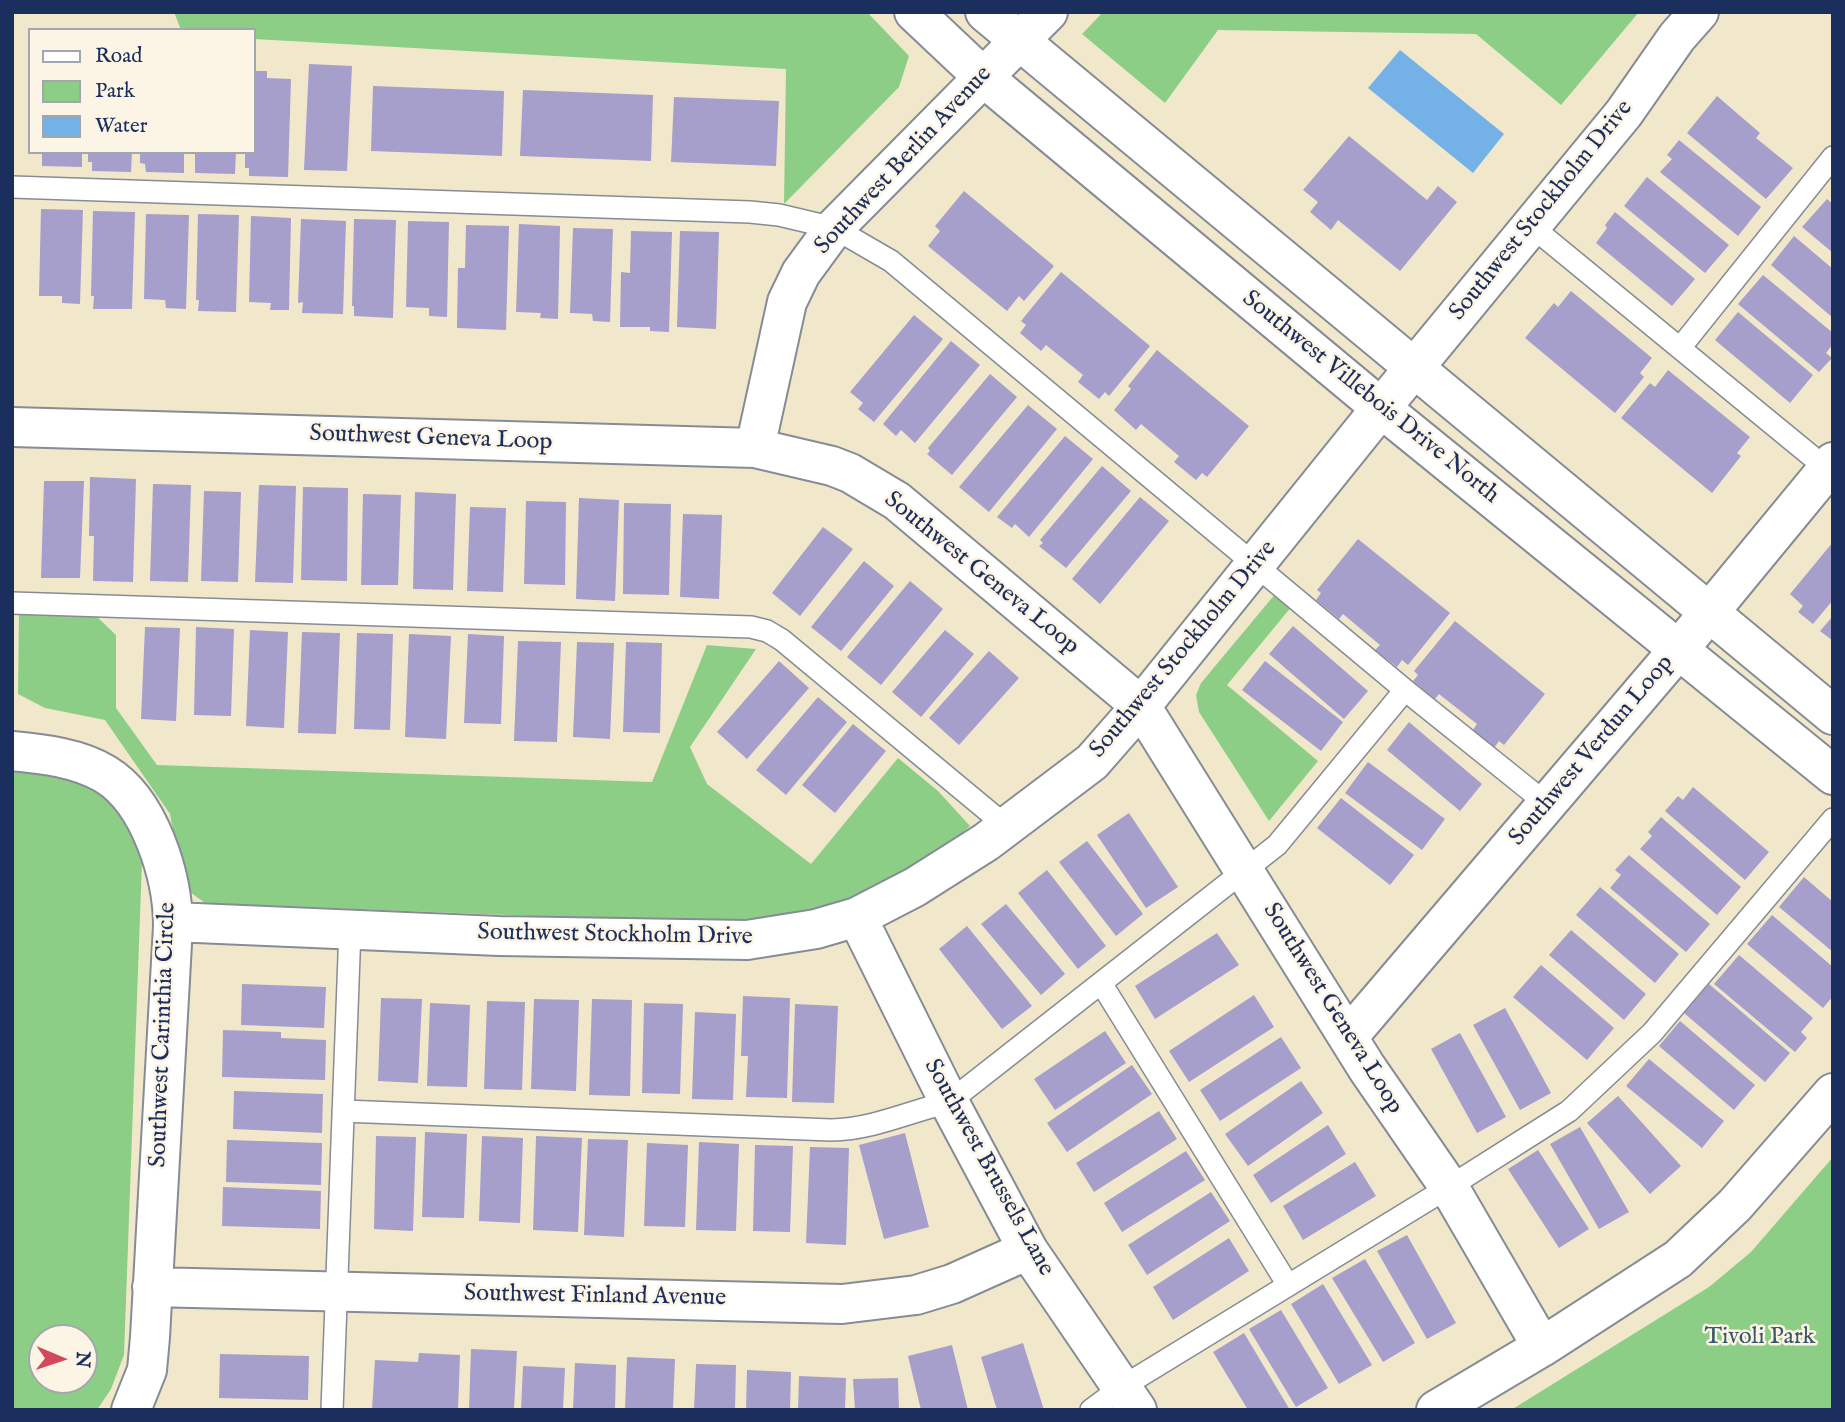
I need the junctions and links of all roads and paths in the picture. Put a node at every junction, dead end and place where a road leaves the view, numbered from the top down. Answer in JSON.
{"nodes":[{"id":1,"x":914,"y":12,"type":"edge"},
{"id":2,"x":985,"y":12,"type":"edge"},
{"id":3,"x":1048,"y":12,"type":"edge"},
{"id":4,"x":1699,"y":12,"type":"edge"},
{"id":5,"x":1018,"y":41,"type":"junction"},
{"id":6,"x":983,"y":77,"type":"junction"},
{"id":7,"x":1833,"y":157,"type":"edge"},
{"id":8,"x":12,"y":187,"type":"edge"},
{"id":9,"x":1531,"y":226,"type":"junction"},
{"id":10,"x":834,"y":228,"type":"junction"},
{"id":11,"x":1680,"y":348,"type":"junction"},
{"id":12,"x":1414,"y":368,"type":"junction"},
{"id":13,"x":1381,"y":408,"type":"junction"},
{"id":14,"x":12,"y":427,"type":"edge"},
{"id":15,"x":755,"y":448,"type":"junction"},
{"id":16,"x":1831,"y":468,"type":"edge"},
{"id":17,"x":1255,"y":565,"type":"junction"},
{"id":18,"x":12,"y":603,"type":"edge"},
{"id":19,"x":1710,"y":612,"type":"junction"},
{"id":20,"x":1679,"y":649,"type":"junction"},
{"id":21,"x":1405,"y":690,"type":"junction"},
{"id":22,"x":1141,"y":706,"type":"junction"},
{"id":23,"x":1833,"y":715,"type":"edge"},
{"id":24,"x":12,"y":751,"type":"edge"},
{"id":25,"x":1833,"y":775,"type":"edge"},
{"id":26,"x":1548,"y":804,"type":"junction"},
{"id":27,"x":1833,"y":818,"type":"edge"},
{"id":28,"x":1006,"y":827,"type":"junction"},
{"id":29,"x":1244,"y":871,"type":"junction"},
{"id":30,"x":857,"y":917,"type":"junction"},
{"id":31,"x":173,"y":922,"type":"junction"},
{"id":32,"x":350,"y":929,"type":"junction"},
{"id":33,"x":1101,"y":983,"type":"junction"},
{"id":34,"x":1348,"y":1037,"type":"junction"},
{"id":35,"x":1833,"y":1093,"type":"edge"},
{"id":36,"x":949,"y":1102,"type":"junction"},
{"id":37,"x":343,"y":1111,"type":"junction"},
{"id":38,"x":1449,"y":1187,"type":"junction"},
{"id":39,"x":1028,"y":1250,"type":"junction"},
{"id":40,"x":1288,"y":1285,"type":"junction"},
{"id":41,"x":152,"y":1287,"type":"junction"},
{"id":42,"x":336,"y":1292,"type":"junction"},
{"id":43,"x":1542,"y":1347,"type":"junction"},
{"id":44,"x":1130,"y":1398,"type":"edge"},
{"id":45,"x":131,"y":1410,"type":"edge"},
{"id":46,"x":332,"y":1410,"type":"edge"},
{"id":47,"x":1091,"y":1410,"type":"edge"},
{"id":48,"x":1436,"y":1410,"type":"edge"}],
"edges":[{"from":1,"to":6,"type":"street","name":"Southwest Villebois Drive North"},
{"from":2,"to":5,"type":"street","name":"Southwest Villebois Drive North"},
{"from":3,"to":5,"type":"street","name":"Southwest Berlin Avenue"},
{"from":4,"to":9,"type":"street","name":"Southwest Stockholm Drive"},
{"from":5,"to":6,"type":"street","name":"Southwest Berlin Avenue"},
{"from":5,"to":12,"type":"street","name":"Southwest Villebois Drive North"},
{"from":6,"to":10,"type":"street","name":"Southwest Berlin Avenue"},
{"from":6,"to":13,"type":"street","name":"Southwest Villebois Drive North"},
{"from":7,"to":11,"type":"lane"},
{"from":8,"to":10,"type":"lane"},
{"from":9,"to":11,"type":"lane"},
{"from":9,"to":12,"type":"street","name":"Southwest Stockholm Drive"},
{"from":10,"to":15,"type":"street","name":"Southwest Berlin Avenue"},
{"from":10,"to":17,"type":"lane"},
{"from":11,"to":16,"type":"lane"},
{"from":12,"to":13,"type":"street","name":"Southwest Stockholm Drive"},
{"from":12,"to":19,"type":"street","name":"Southwest Villebois Drive North"},
{"from":13,"to":17,"type":"street","name":"Southwest Stockholm Drive"},
{"from":13,"to":20,"type":"street","name":"Southwest Villebois Drive North"},
{"from":14,"to":15,"type":"street","name":"Southwest Geneva Loop"},
{"from":15,"to":22,"type":"street","name":"Southwest Geneva Loop"},
{"from":16,"to":19,"type":"street","name":"Southwest Verdun Loop"},
{"from":17,"to":21,"type":"lane"},
{"from":17,"to":22,"type":"street","name":"Southwest Stockholm Drive"},
{"from":18,"to":28,"type":"lane"},
{"from":19,"to":20,"type":"street","name":"Southwest Verdun Loop"},
{"from":19,"to":23,"type":"street","name":"Southwest Villebois Drive North"},
{"from":20,"to":25,"type":"street","name":"Southwest Villebois Drive North"},
{"from":20,"to":26,"type":"street","name":"Southwest Verdun Loop"},
{"from":21,"to":26,"type":"lane"},
{"from":21,"to":29,"type":"lane"},
{"from":22,"to":28,"type":"street","name":"Southwest Stockholm Drive"},
{"from":22,"to":29,"type":"street","name":"Southwest Geneva Loop"},
{"from":24,"to":31,"type":"street","name":"Southwest Carinthia Circle"},
{"from":26,"to":34,"type":"street","name":"Southwest Verdun Loop"},
{"from":27,"to":38,"type":"lane"},
{"from":28,"to":30,"type":"street","name":"Southwest Stockholm Drive"},
{"from":29,"to":33,"type":"lane"},
{"from":29,"to":34,"type":"street","name":"Southwest Geneva Loop"},
{"from":30,"to":32,"type":"street","name":"Southwest Stockholm Drive"},
{"from":30,"to":36,"type":"street","name":"Southwest Brussels Lane"},
{"from":31,"to":32,"type":"street","name":"Southwest Stockholm Drive"},
{"from":31,"to":41,"type":"street","name":"Southwest Carinthia Circle"},
{"from":32,"to":37,"type":"lane"},
{"from":33,"to":36,"type":"lane"},
{"from":33,"to":40,"type":"lane"},
{"from":34,"to":38,"type":"street","name":"Southwest Geneva Loop"},
{"from":35,"to":43,"type":"street"},
{"from":36,"to":37,"type":"lane"},
{"from":36,"to":39,"type":"street","name":"Southwest Brussels Lane"},
{"from":37,"to":42,"type":"lane"},
{"from":38,"to":40,"type":"lane"},
{"from":38,"to":43,"type":"street","name":"Southwest Geneva Loop"},
{"from":39,"to":42,"type":"street","name":"Southwest Finland Avenue"},
{"from":39,"to":44,"type":"street","name":"Southwest Brussels Lane"},
{"from":40,"to":44,"type":"lane"},
{"from":41,"to":42,"type":"street","name":"Southwest Finland Avenue"},
{"from":41,"to":45,"type":"street","name":"Southwest Carinthia Circle"},
{"from":42,"to":46,"type":"lane"},
{"from":43,"to":48,"type":"street"},
{"from":44,"to":47,"type":"lane"}]}
